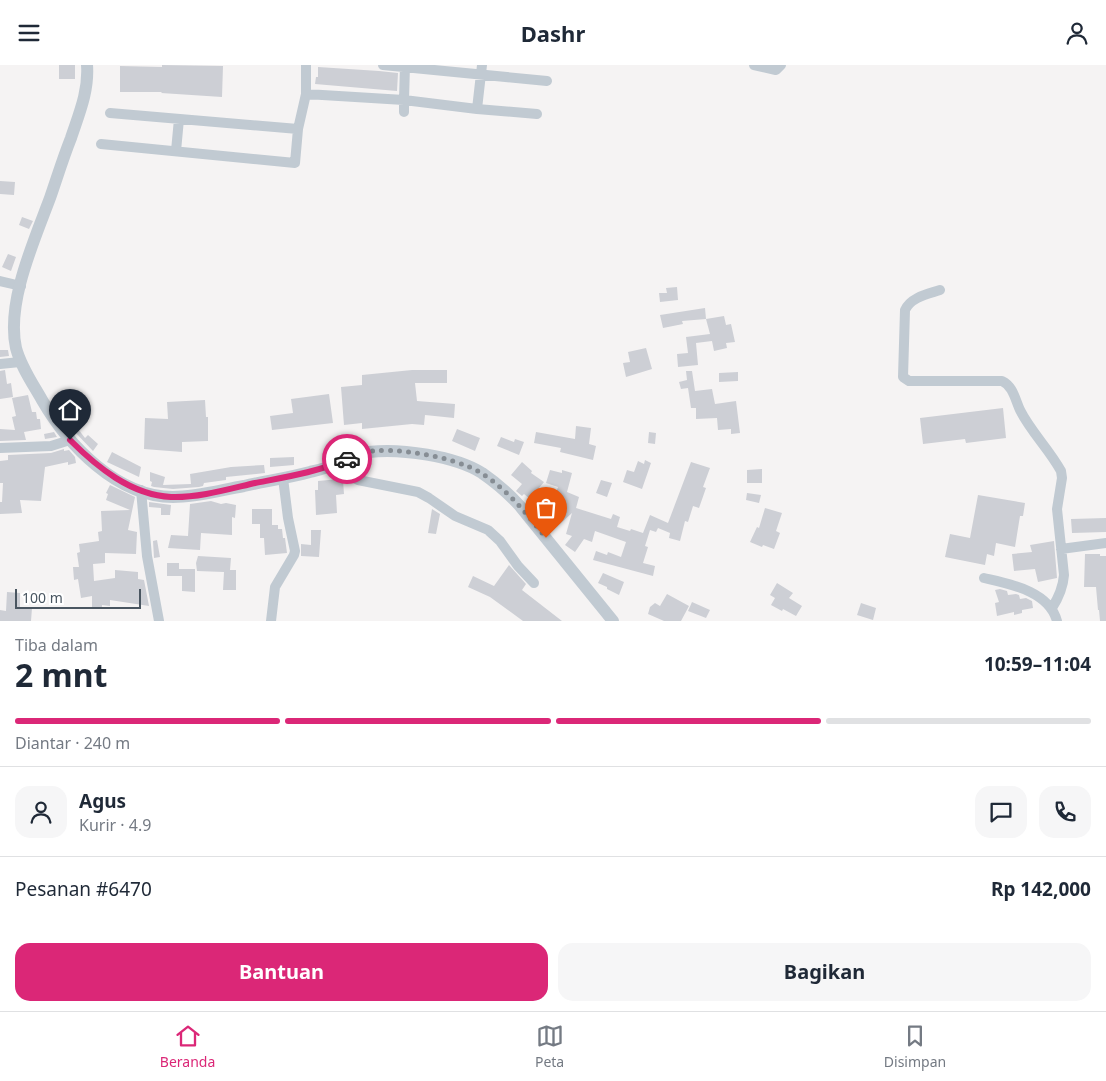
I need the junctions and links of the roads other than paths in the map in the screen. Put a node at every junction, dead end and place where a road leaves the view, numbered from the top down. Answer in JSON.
{"nodes":[{"id":1,"x":306,"y":65,"type":"edge"},
{"id":2,"x":383,"y":65,"type":"edge"},
{"id":3,"x":754,"y":65,"type":"edge"},
{"id":4,"x":781,"y":65,"type":"edge"},
{"id":5,"x":90,"y":66,"type":"edge"},
{"id":6,"x":405,"y":66,"type":"edge"},
{"id":7,"x":482,"y":70,"type":"edge"},
{"id":8,"x":547,"y":81,"type":"dead end"},
{"id":9,"x":306,"y":94,"type":"junction"},
{"id":10,"x":404,"y":100,"type":"junction"},
{"id":11,"x":477,"y":109,"type":"junction"},
{"id":12,"x":404,"y":112,"type":"dead end"},
{"id":13,"x":110,"y":113,"type":"dead end"},
{"id":14,"x":537,"y":114,"type":"dead end"},
{"id":15,"x":179,"y":119,"type":"junction"},
{"id":16,"x":298,"y":129,"type":"junction"},
{"id":17,"x":101,"y":144,"type":"dead end"},
{"id":18,"x":176,"y":151,"type":"junction"},
{"id":19,"x":0,"y":281,"type":"edge"},
{"id":20,"x":20,"y":285,"type":"junction"},
{"id":21,"x":940,"y":290,"type":"dead end"},
{"id":22,"x":20,"y":362,"type":"junction"},
{"id":23,"x":0,"y":364,"type":"edge"},
{"id":24,"x":70,"y":440,"type":"junction"},
{"id":25,"x":0,"y":448,"type":"edge"},
{"id":26,"x":333,"y":465,"type":"junction"},
{"id":27,"x":283,"y":478,"type":"junction"},
{"id":28,"x":141,"y":490,"type":"junction"},
{"id":29,"x":1106,"y":543,"type":"edge"},
{"id":30,"x":1061,"y":549,"type":"junction"},
{"id":31,"x":984,"y":579,"type":"dead end"},
{"id":32,"x":534,"y":583,"type":"dead end"},
{"id":33,"x":1052,"y":607,"type":"junction"},
{"id":34,"x":159,"y":621,"type":"edge"},
{"id":35,"x":271,"y":621,"type":"edge"},
{"id":36,"x":614,"y":621,"type":"edge"},
{"id":37,"x":1057,"y":621,"type":"edge"}],
"edges":[{"from":1,"to":9,"type":"street"},
{"from":2,"to":6,"type":"street"},
{"from":3,"to":4,"type":"street"},
{"from":5,"to":20,"type":"street"},
{"from":6,"to":7,"type":"street"},
{"from":6,"to":10,"type":"street"},
{"from":7,"to":8,"type":"street"},
{"from":7,"to":11,"type":"street"},
{"from":9,"to":10,"type":"street"},
{"from":9,"to":16,"type":"street"},
{"from":10,"to":11,"type":"street"},
{"from":10,"to":12,"type":"street"},
{"from":11,"to":14,"type":"street"},
{"from":13,"to":15,"type":"street"},
{"from":15,"to":16,"type":"street"},
{"from":15,"to":18,"type":"street"},
{"from":16,"to":18,"type":"street"},
{"from":17,"to":18,"type":"street"},
{"from":19,"to":20,"type":"street"},
{"from":20,"to":22,"type":"street"},
{"from":21,"to":30,"type":"street"},
{"from":22,"to":23,"type":"street"},
{"from":22,"to":24,"type":"street"},
{"from":24,"to":25,"type":"street"},
{"from":24,"to":28,"type":"street"},
{"from":26,"to":27,"type":"street"},
{"from":26,"to":32,"type":"street"},
{"from":26,"to":36,"type":"street"},
{"from":27,"to":28,"type":"street"},
{"from":27,"to":35,"type":"street"},
{"from":28,"to":34,"type":"street"},
{"from":29,"to":30,"type":"street"},
{"from":30,"to":33,"type":"street"},
{"from":31,"to":33,"type":"street"},
{"from":33,"to":37,"type":"street"}]}
